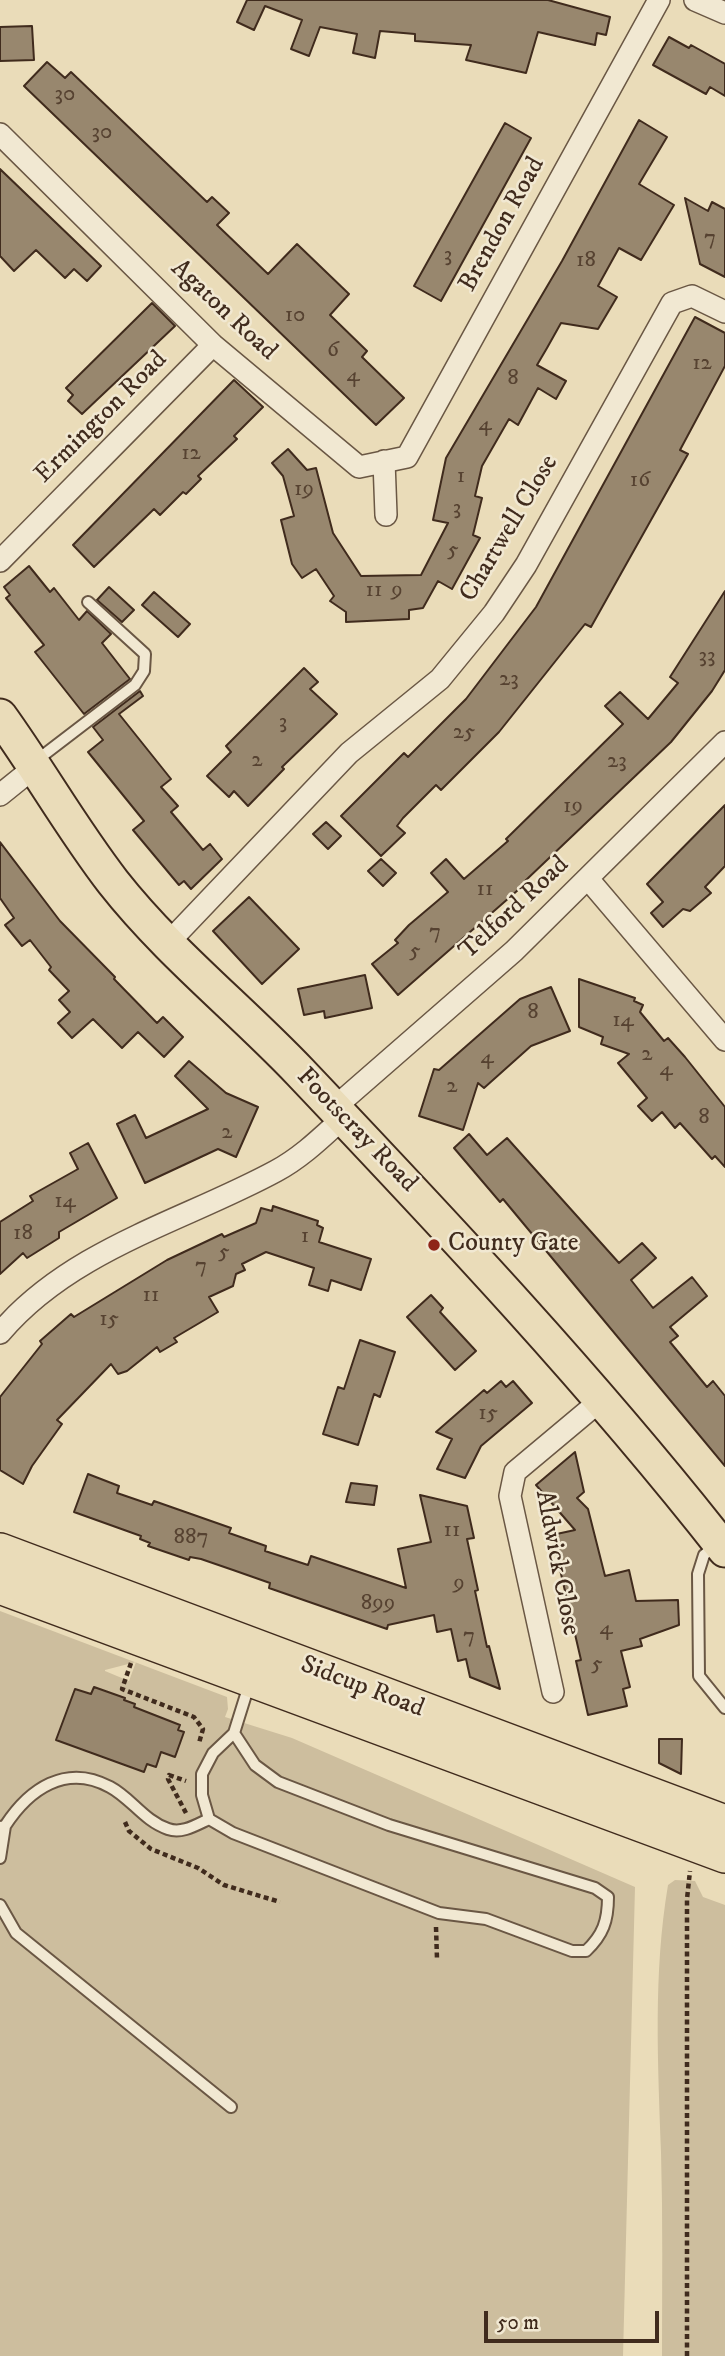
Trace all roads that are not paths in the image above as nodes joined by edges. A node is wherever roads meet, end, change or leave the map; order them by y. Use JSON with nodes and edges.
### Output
{"nodes":[{"id":1,"x":659,"y":0,"type":"edge"},
{"id":2,"x":695,"y":0,"type":"edge"},
{"id":3,"x":725,"y":13,"type":"edge"},
{"id":4,"x":0,"y":134,"type":"edge"},
{"id":5,"x":725,"y":312,"type":"edge"},
{"id":6,"x":214,"y":345,"type":"junction"},
{"id":7,"x":384,"y":461,"type":"junction"},
{"id":8,"x":386,"y":515,"type":"dead end"},
{"id":9,"x":0,"y":561,"type":"edge"},
{"id":10,"x":88,"y":602,"type":"dead end"},
{"id":11,"x":0,"y":716,"type":"edge"},
{"id":12,"x":725,"y":742,"type":"edge"},
{"id":13,"x":35,"y":764,"type":"junction"},
{"id":14,"x":0,"y":795,"type":"edge"},
{"id":15,"x":589,"y":880,"type":"junction"},
{"id":16,"x":168,"y":943,"type":"junction"},
{"id":17,"x":725,"y":1040,"type":"edge"},
{"id":18,"x":339,"y":1113,"type":"junction"},
{"id":19,"x":0,"y":1333,"type":"edge"},
{"id":20,"x":601,"y":1400,"type":"junction"},
{"id":21,"x":722,"y":1546,"type":"edge"},
{"id":22,"x":0,"y":1551,"type":"edge"},
{"id":23,"x":0,"y":1586,"type":"edge"},
{"id":24,"x":250,"y":1679,"type":"junction"},
{"id":25,"x":553,"y":1692,"type":"dead end"},
{"id":26,"x":725,"y":1708,"type":"edge"},
{"id":27,"x":234,"y":1733,"type":"junction"},
{"id":28,"x":209,"y":1819,"type":"junction"},
{"id":29,"x":725,"y":1824,"type":"edge"},
{"id":30,"x":3,"y":1827,"type":"edge"},
{"id":31,"x":725,"y":1855,"type":"edge"},
{"id":32,"x":0,"y":1858,"type":"edge"},
{"id":33,"x":0,"y":1905,"type":"edge"},
{"id":34,"x":231,"y":2107,"type":"dead end"}],
"edges":[{"from":1,"to":7,"type":"street","name":"Brendon Road"},
{"from":2,"to":3,"type":"street"},
{"from":4,"to":6,"type":"street","name":"Agaton Road"},
{"from":5,"to":16,"type":"street","name":"Chartwell Close"},
{"from":6,"to":7,"type":"street","name":"Agaton Road"},
{"from":6,"to":9,"type":"street","name":"Ermington Road"},
{"from":7,"to":8,"type":"street"},
{"from":10,"to":13,"type":"lane"},
{"from":11,"to":13,"type":"main road","name":"Footscray Road"},
{"from":12,"to":15,"type":"street","name":"Telford Road"},
{"from":13,"to":14,"type":"street"},
{"from":13,"to":16,"type":"main road","name":"Footscray Road"},
{"from":15,"to":17,"type":"street"},
{"from":15,"to":18,"type":"street","name":"Telford Road"},
{"from":16,"to":18,"type":"main road","name":"Footscray Road"},
{"from":18,"to":19,"type":"street"},
{"from":18,"to":20,"type":"main road","name":"Footscray Road"},
{"from":20,"to":21,"type":"main road","name":"Footscray Road"},
{"from":20,"to":25,"type":"street","name":"Aldwick Close"},
{"from":21,"to":26,"type":"lane","name":"Footscray Road"},
{"from":22,"to":29,"type":"highway","name":"Sidcup Road"},
{"from":23,"to":24,"type":"highway","name":"Sidcup Road"},
{"from":24,"to":27,"type":"lane"},
{"from":24,"to":31,"type":"highway","name":"Sidcup Road"},
{"from":27,"to":28,"type":"lane"},
{"from":27,"to":28,"type":"lane"},
{"from":28,"to":30,"type":"lane"},
{"from":30,"to":32,"type":"lane"},
{"from":33,"to":34,"type":"lane"}]}
